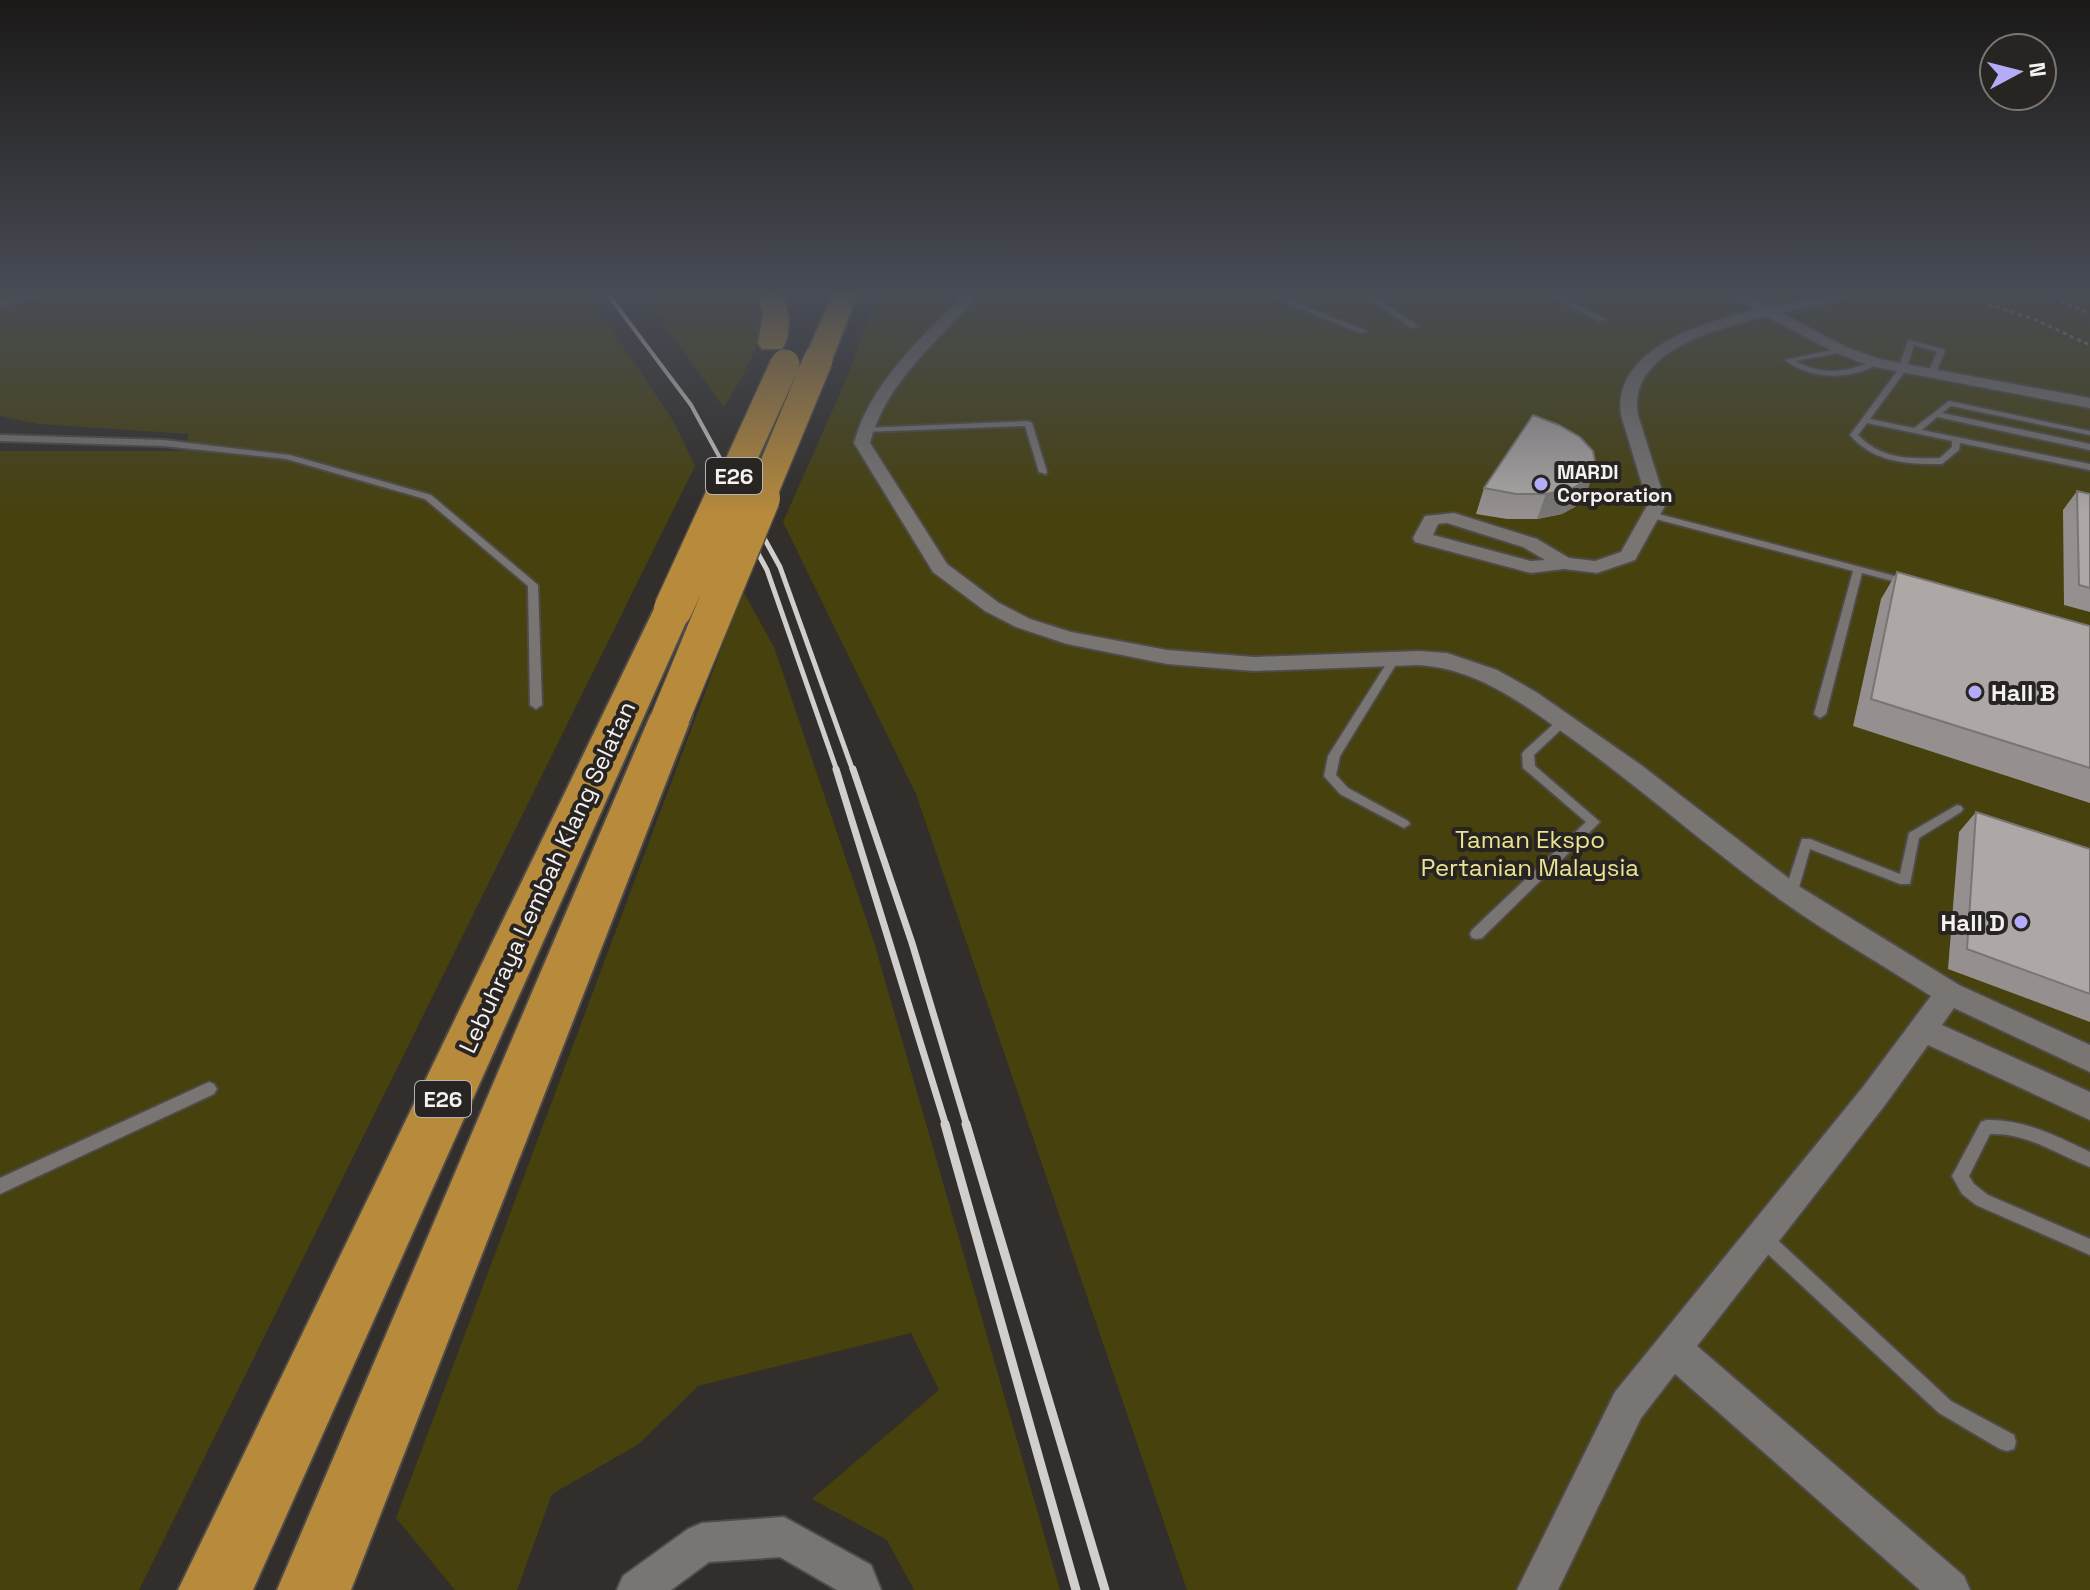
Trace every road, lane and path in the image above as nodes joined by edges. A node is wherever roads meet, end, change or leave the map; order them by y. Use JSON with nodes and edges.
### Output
{"nodes":[{"id":1,"x":784,"y":367,"type":"edge"},
{"id":2,"x":787,"y":367,"type":"edge"},
{"id":3,"x":907,"y":367,"type":"edge"},
{"id":4,"x":1644,"y":367,"type":"edge"},
{"id":5,"x":1798,"y":367,"type":"edge"},
{"id":6,"x":1868,"y":367,"type":"edge"},
{"id":7,"x":1891,"y":367,"type":"edge"},
{"id":8,"x":1934,"y":367,"type":"edge"},
{"id":9,"x":1902,"y":370,"type":"junction"},
{"id":10,"x":1931,"y":375,"type":"junction"},
{"id":11,"x":2090,"y":403,"type":"edge"},
{"id":12,"x":1935,"y":414,"type":"junction"},
{"id":13,"x":1868,"y":421,"type":"junction"},
{"id":14,"x":863,"y":430,"type":"junction"},
{"id":15,"x":1915,"y":431,"type":"junction"},
{"id":16,"x":2090,"y":433,"type":"edge"},
{"id":17,"x":0,"y":438,"type":"edge"},
{"id":18,"x":1956,"y":440,"type":"junction"},
{"id":19,"x":2090,"y":447,"type":"edge"},
{"id":20,"x":2090,"y":467,"type":"edge"},
{"id":21,"x":1043,"y":472,"type":"dead end"},
{"id":22,"x":1651,"y":515,"type":"junction"},
{"id":23,"x":1564,"y":563,"type":"junction"},
{"id":24,"x":1858,"y":569,"type":"junction"},
{"id":25,"x":1916,"y":585,"type":"edge"},
{"id":26,"x":1395,"y":658,"type":"junction"},
{"id":27,"x":536,"y":705,"type":"dead end"},
{"id":28,"x":648,"y":713,"type":"junction"},
{"id":29,"x":1820,"y":714,"type":"dead end"},
{"id":30,"x":1563,"y":722,"type":"junction"},
{"id":31,"x":1957,"y":809,"type":"dead end"},
{"id":32,"x":1404,"y":824,"type":"dead end"},
{"id":33,"x":1791,"y":894,"type":"junction"},
{"id":34,"x":1477,"y":934,"type":"dead end"},
{"id":35,"x":1949,"y":993,"type":"junction"},
{"id":36,"x":1923,"y":1029,"type":"junction"},
{"id":37,"x":2090,"y":1059,"type":"edge"},
{"id":38,"x":209,"y":1089,"type":"dead end"},
{"id":39,"x":2090,"y":1106,"type":"edge"},
{"id":40,"x":2090,"y":1160,"type":"edge"},
{"id":41,"x":0,"y":1186,"type":"edge"},
{"id":42,"x":1762,"y":1237,"type":"junction"},
{"id":43,"x":2090,"y":1247,"type":"edge"},
{"id":44,"x":1673,"y":1349,"type":"junction"},
{"id":45,"x":379,"y":1433,"type":"junction"},
{"id":46,"x":2007,"y":1442,"type":"dead end"},
{"id":47,"x":215,"y":1590,"type":"edge"},
{"id":48,"x":314,"y":1590,"type":"edge"},
{"id":49,"x":342,"y":1590,"type":"edge"},
{"id":50,"x":637,"y":1590,"type":"edge"},
{"id":51,"x":861,"y":1590,"type":"edge"},
{"id":52,"x":1537,"y":1590,"type":"edge"},
{"id":53,"x":1950,"y":1590,"type":"edge"}],
"edges":[{"from":1,"to":28,"type":"highway","name":"Lebuhraya Lembah Klang Selatan","number":"E26","bridge":true},
{"from":2,"to":28,"type":"highway","name":"Lebuhraya Lembah Klang Selatan","number":"E26","bridge":true},
{"from":3,"to":14,"type":"street"},
{"from":4,"to":22,"type":"street"},
{"from":5,"to":6,"type":"lane"},
{"from":7,"to":9,"type":"street"},
{"from":8,"to":10,"type":"lane"},
{"from":9,"to":10,"type":"street"},
{"from":9,"to":13,"type":"lane"},
{"from":10,"to":11,"type":"street"},
{"from":12,"to":15,"type":"lane"},
{"from":12,"to":16,"type":"lane"},
{"from":12,"to":19,"type":"lane"},
{"from":13,"to":15,"type":"lane"},
{"from":13,"to":18,"type":"lane"},
{"from":14,"to":21,"type":"lane"},
{"from":14,"to":26,"type":"street"},
{"from":15,"to":18,"type":"lane"},
{"from":17,"to":27,"type":"lane"},
{"from":18,"to":20,"type":"lane"},
{"from":22,"to":23,"type":"street"},
{"from":22,"to":24,"type":"lane"},
{"from":23,"to":23,"type":"street"},
{"from":24,"to":25,"type":"lane"},
{"from":24,"to":29,"type":"lane"},
{"from":26,"to":30,"type":"street"},
{"from":26,"to":32,"type":"lane"},
{"from":28,"to":45,"type":"highway","name":"Lebuhraya Lembah Klang Selatan","number":"E26"},
{"from":28,"to":47,"type":"highway","name":"Lebuhraya Lembah Klang Selatan","number":"E26"},
{"from":30,"to":33,"type":"street"},
{"from":30,"to":34,"type":"lane"},
{"from":31,"to":33,"type":"lane"},
{"from":33,"to":35,"type":"street"},
{"from":35,"to":36,"type":"street"},
{"from":35,"to":37,"type":"street"},
{"from":36,"to":39,"type":"street"},
{"from":36,"to":42,"type":"street"},
{"from":38,"to":41,"type":"lane"},
{"from":40,"to":43,"type":"lane"},
{"from":42,"to":44,"type":"street"},
{"from":42,"to":46,"type":"lane"},
{"from":44,"to":52,"type":"street"},
{"from":44,"to":53,"type":"street"},
{"from":45,"to":48,"type":"highway","name":"Lebuhraya Lembah Klang Selatan","number":"E26"},
{"from":45,"to":49,"type":"highway"},
{"from":50,"to":51,"type":"street"}]}
